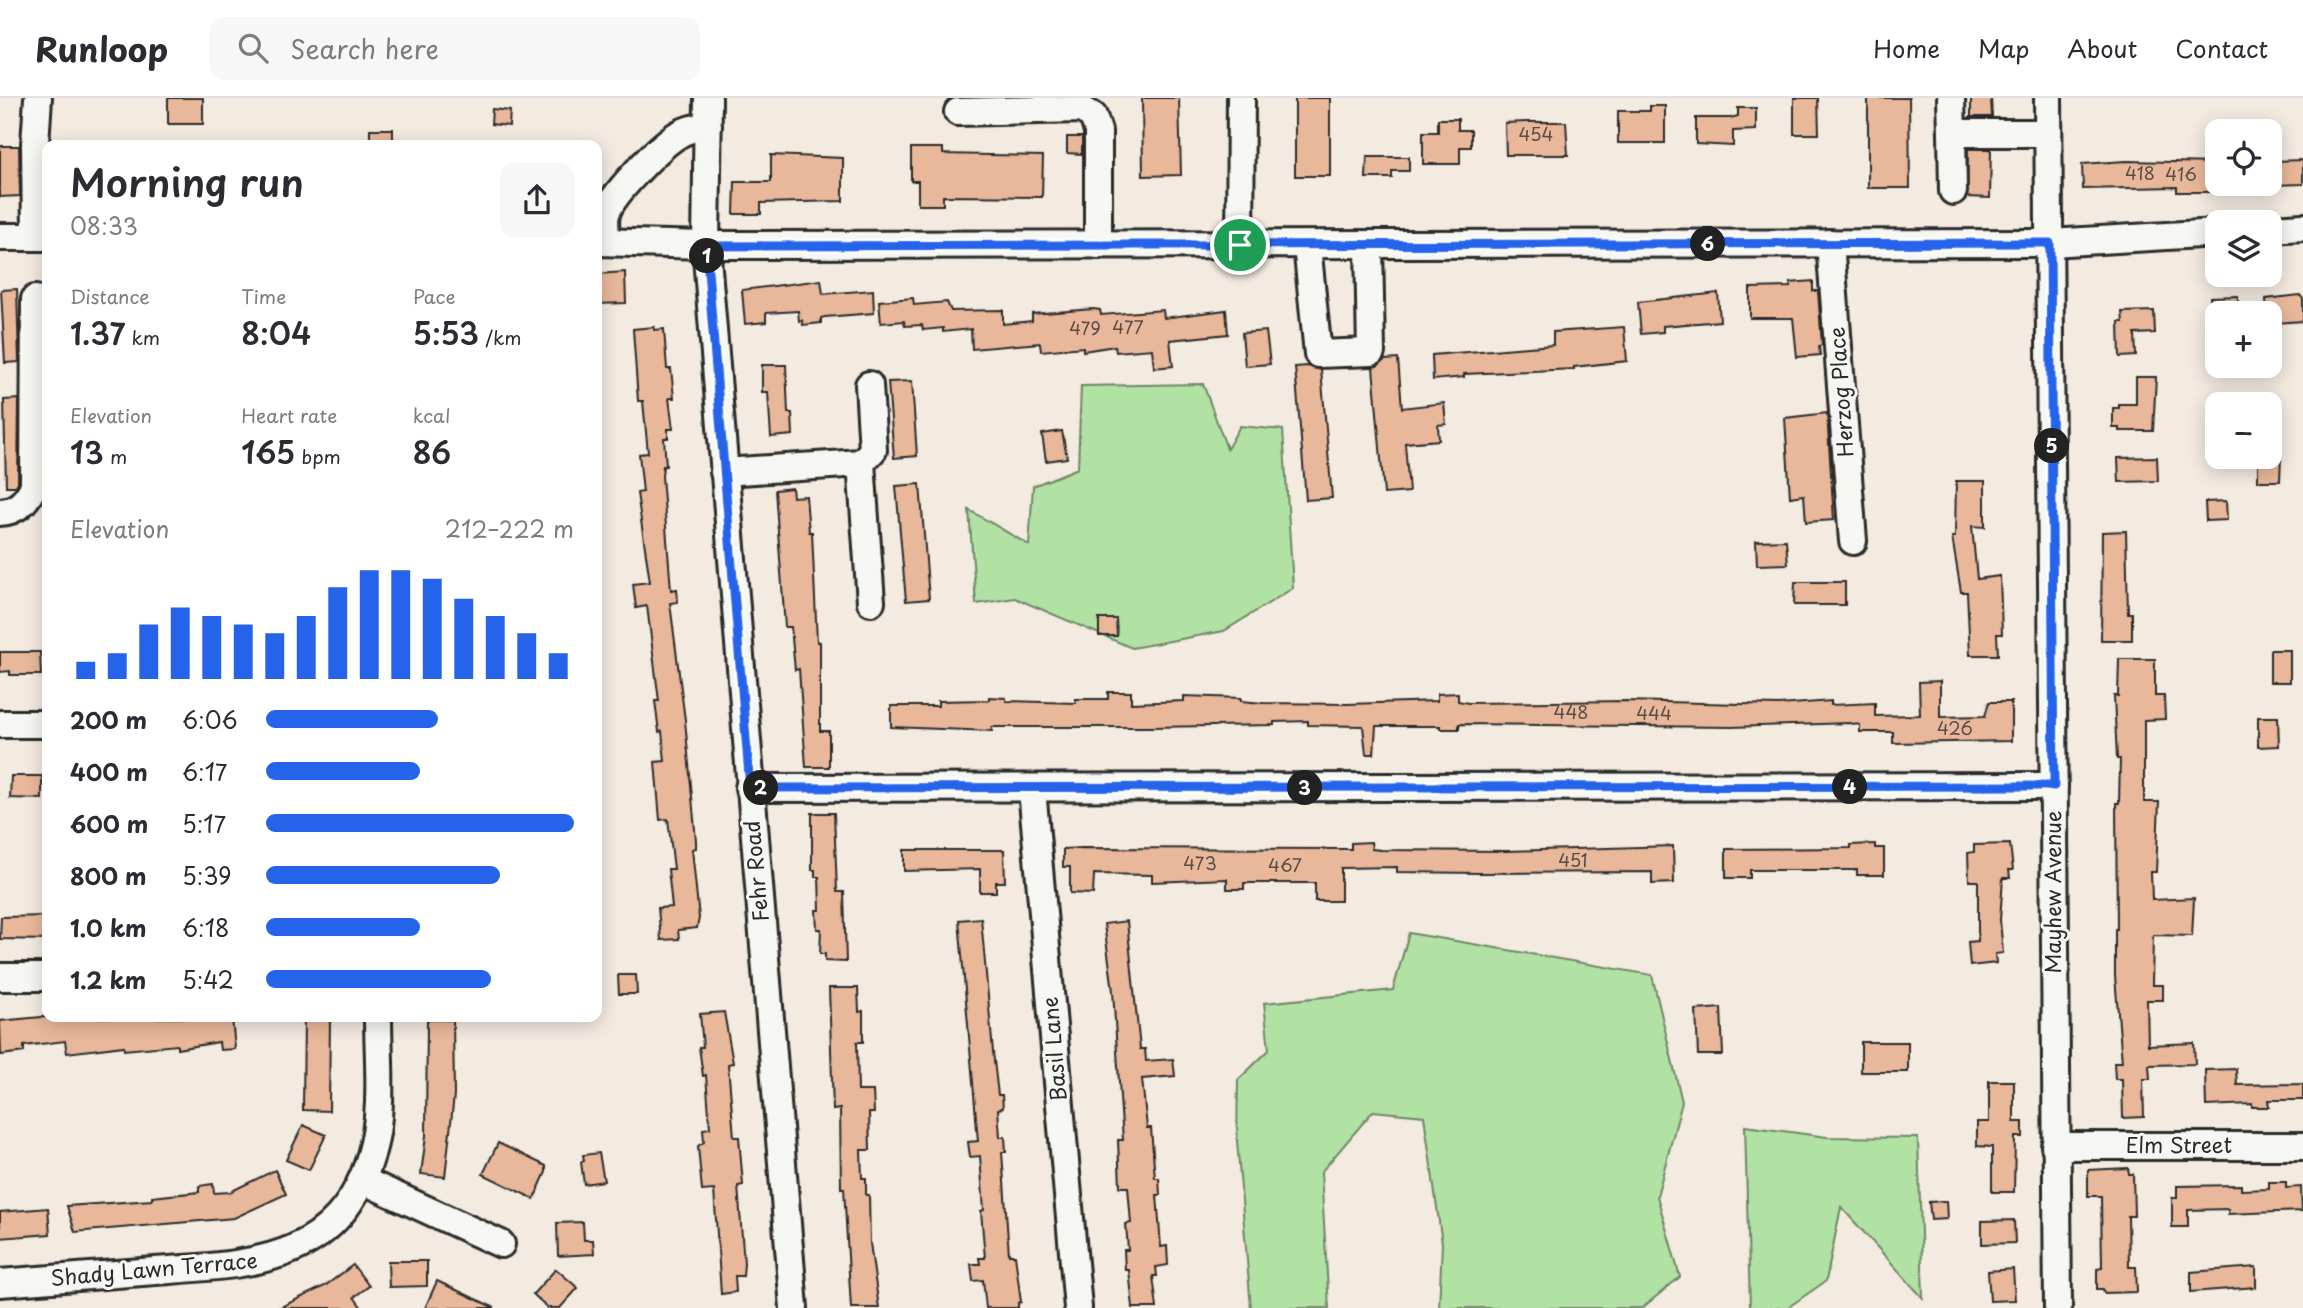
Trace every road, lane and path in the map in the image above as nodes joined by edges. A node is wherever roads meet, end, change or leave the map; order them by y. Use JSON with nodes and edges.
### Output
{"nodes":[{"id":1,"x":38,"y":98,"type":"edge"},
{"id":2,"x":708,"y":98,"type":"edge"},
{"id":3,"x":1241,"y":98,"type":"edge"},
{"id":4,"x":1951,"y":98,"type":"edge"},
{"id":5,"x":2048,"y":98,"type":"edge"},
{"id":6,"x":958,"y":112,"type":"dead end"},
{"id":7,"x":708,"y":126,"type":"junction"},
{"id":8,"x":2048,"y":132,"type":"junction"},
{"id":9,"x":1952,"y":133,"type":"junction"},
{"id":10,"x":1953,"y":191,"type":"dead end"},
{"id":11,"x":2303,"y":227,"type":"edge"},
{"id":12,"x":2282,"y":228,"type":"edge"},
{"id":13,"x":2205,"y":234,"type":"edge"},
{"id":14,"x":0,"y":237,"type":"edge"},
{"id":15,"x":42,"y":237,"type":"edge"},
{"id":16,"x":602,"y":237,"type":"edge"},
{"id":17,"x":602,"y":242,"type":"edge"},
{"id":18,"x":1830,"y":243,"type":"junction"},
{"id":19,"x":2050,"y":243,"type":"junction"},
{"id":20,"x":1098,"y":245,"type":"junction"},
{"id":21,"x":1240,"y":245,"type":"junction"},
{"id":22,"x":1307,"y":245,"type":"junction"},
{"id":23,"x":1369,"y":245,"type":"junction"},
{"id":24,"x":706,"y":246,"type":"junction"},
{"id":25,"x":35,"y":299,"type":"dead end"},
{"id":26,"x":869,"y":385,"type":"dead end"},
{"id":27,"x":861,"y":463,"type":"junction"},
{"id":28,"x":724,"y":472,"type":"junction"},
{"id":29,"x":0,"y":512,"type":"edge"},
{"id":30,"x":1853,"y":541,"type":"dead end"},
{"id":31,"x":871,"y":602,"type":"dead end"},
{"id":32,"x":0,"y":724,"type":"edge"},
{"id":33,"x":42,"y":724,"type":"edge"},
{"id":34,"x":2054,"y":786,"type":"junction"},
{"id":35,"x":750,"y":788,"type":"junction"},
{"id":36,"x":1032,"y":789,"type":"junction"},
{"id":37,"x":0,"y":977,"type":"edge"},
{"id":38,"x":42,"y":977,"type":"edge"},
{"id":39,"x":378,"y":1022,"type":"edge"},
{"id":40,"x":2055,"y":1146,"type":"junction"},
{"id":41,"x":2303,"y":1146,"type":"edge"},
{"id":42,"x":362,"y":1180,"type":"junction"},
{"id":43,"x":501,"y":1244,"type":"dead end"},
{"id":44,"x":0,"y":1283,"type":"edge"},
{"id":45,"x":794,"y":1308,"type":"edge"},
{"id":46,"x":1078,"y":1308,"type":"edge"},
{"id":47,"x":2058,"y":1308,"type":"edge"}],
"edges":[{"from":1,"to":15,"type":"street"},
{"from":2,"to":7,"type":"street","name":"Fehr Road"},
{"from":3,"to":21,"type":"street"},
{"from":4,"to":9,"type":"street"},
{"from":5,"to":8,"type":"street","name":"Mayhew Avenue"},
{"from":6,"to":20,"type":"street"},
{"from":7,"to":16,"type":"street"},
{"from":7,"to":24,"type":"street","name":"Fehr Road"},
{"from":8,"to":9,"type":"street"},
{"from":8,"to":19,"type":"street","name":"Mayhew Avenue"},
{"from":9,"to":10,"type":"street"},
{"from":11,"to":12,"type":"street"},
{"from":13,"to":19,"type":"street"},
{"from":14,"to":15,"type":"street"},
{"from":17,"to":24,"type":"street"},
{"from":18,"to":19,"type":"street"},
{"from":18,"to":23,"type":"street"},
{"from":18,"to":30,"type":"street","name":"Herzog Place"},
{"from":19,"to":34,"type":"street","name":"Mayhew Avenue"},
{"from":20,"to":21,"type":"street"},
{"from":20,"to":24,"type":"street"},
{"from":21,"to":22,"type":"street"},
{"from":22,"to":23,"type":"street"},
{"from":22,"to":23,"type":"street"},
{"from":24,"to":28,"type":"street","name":"Fehr Road"},
{"from":25,"to":29,"type":"street"},
{"from":26,"to":27,"type":"street"},
{"from":27,"to":28,"type":"street"},
{"from":27,"to":31,"type":"street"},
{"from":28,"to":35,"type":"street","name":"Fehr Road"},
{"from":32,"to":33,"type":"street"},
{"from":34,"to":36,"type":"street"},
{"from":34,"to":40,"type":"street","name":"Mayhew Avenue"},
{"from":35,"to":36,"type":"street"},
{"from":35,"to":45,"type":"street","name":"Fehr Road"},
{"from":36,"to":46,"type":"street","name":"Basil Lane"},
{"from":37,"to":38,"type":"street"},
{"from":39,"to":42,"type":"street","name":"Shady Lawn Terrace"},
{"from":40,"to":41,"type":"street","name":"Elm Street"},
{"from":40,"to":47,"type":"street","name":"Mayhew Avenue"},
{"from":42,"to":43,"type":"street"},
{"from":42,"to":44,"type":"street","name":"Shady Lawn Terrace"}]}
